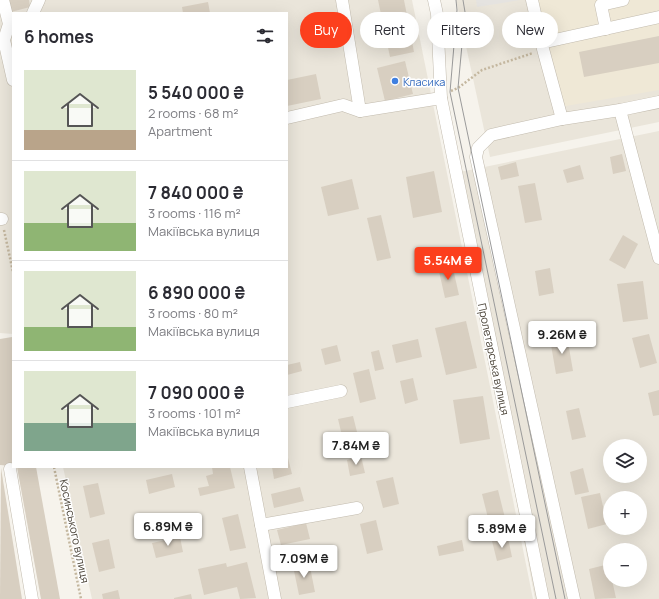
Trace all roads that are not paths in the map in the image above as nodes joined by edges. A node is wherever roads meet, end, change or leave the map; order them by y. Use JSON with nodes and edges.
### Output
{"nodes":[{"id":1,"x":3,"y":0,"type":"edge"},
{"id":2,"x":39,"y":0,"type":"edge"},
{"id":3,"x":342,"y":0,"type":"edge"},
{"id":4,"x":434,"y":0,"type":"edge"},
{"id":5,"x":532,"y":0,"type":"edge"},
{"id":6,"x":623,"y":0,"type":"edge"},
{"id":7,"x":33,"y":12,"type":"edge"},
{"id":8,"x":535,"y":12,"type":"edge"},
{"id":9,"x":659,"y":17,"type":"edge"},
{"id":10,"x":11,"y":24,"type":"edge"},
{"id":11,"x":606,"y":29,"type":"junction"},
{"id":12,"x":558,"y":42,"type":"edge"},
{"id":13,"x":543,"y":48,"type":"edge"},
{"id":14,"x":12,"y":76,"type":"edge"},
{"id":15,"x":441,"y":98,"type":"junction"},
{"id":16,"x":659,"y":102,"type":"edge"},
{"id":17,"x":620,"y":110,"type":"junction"},
{"id":18,"x":360,"y":111,"type":"junction"},
{"id":19,"x":288,"y":118,"type":"edge"},
{"id":20,"x":562,"y":119,"type":"junction"},
{"id":21,"x":659,"y":258,"type":"edge"},
{"id":22,"x":340,"y":391,"type":"dead end"},
{"id":23,"x":288,"y":402,"type":"edge"},
{"id":24,"x":250,"y":468,"type":"edge"},
{"id":25,"x":10,"y":469,"type":"dead end"},
{"id":26,"x":357,"y":508,"type":"dead end"},
{"id":27,"x":261,"y":526,"type":"junction"},
{"id":28,"x":32,"y":599,"type":"edge"},
{"id":29,"x":275,"y":599,"type":"edge"},
{"id":30,"x":543,"y":599,"type":"edge"},
{"id":31,"x":574,"y":599,"type":"edge"}],
"edges":[{"from":1,"to":10,"type":"street"},
{"from":2,"to":7,"type":"street"},
{"from":3,"to":18,"type":"street"},
{"from":4,"to":15,"type":"street","name":"Пролетарська вулиця"},
{"from":5,"to":8,"type":"street"},
{"from":6,"to":11,"type":"street"},
{"from":9,"to":11,"type":"street"},
{"from":10,"to":14,"type":"street"},
{"from":11,"to":12,"type":"street"},
{"from":13,"to":20,"type":"street"},
{"from":15,"to":18,"type":"street"},
{"from":15,"to":30,"type":"street","name":"Пролетарська вулиця"},
{"from":16,"to":17,"type":"street"},
{"from":17,"to":20,"type":"street"},
{"from":17,"to":21,"type":"street"},
{"from":18,"to":19,"type":"street"},
{"from":20,"to":31,"type":"street"},
{"from":22,"to":23,"type":"street"},
{"from":24,"to":27,"type":"street"},
{"from":25,"to":28,"type":"street"},
{"from":26,"to":27,"type":"street"},
{"from":27,"to":29,"type":"street"}]}
